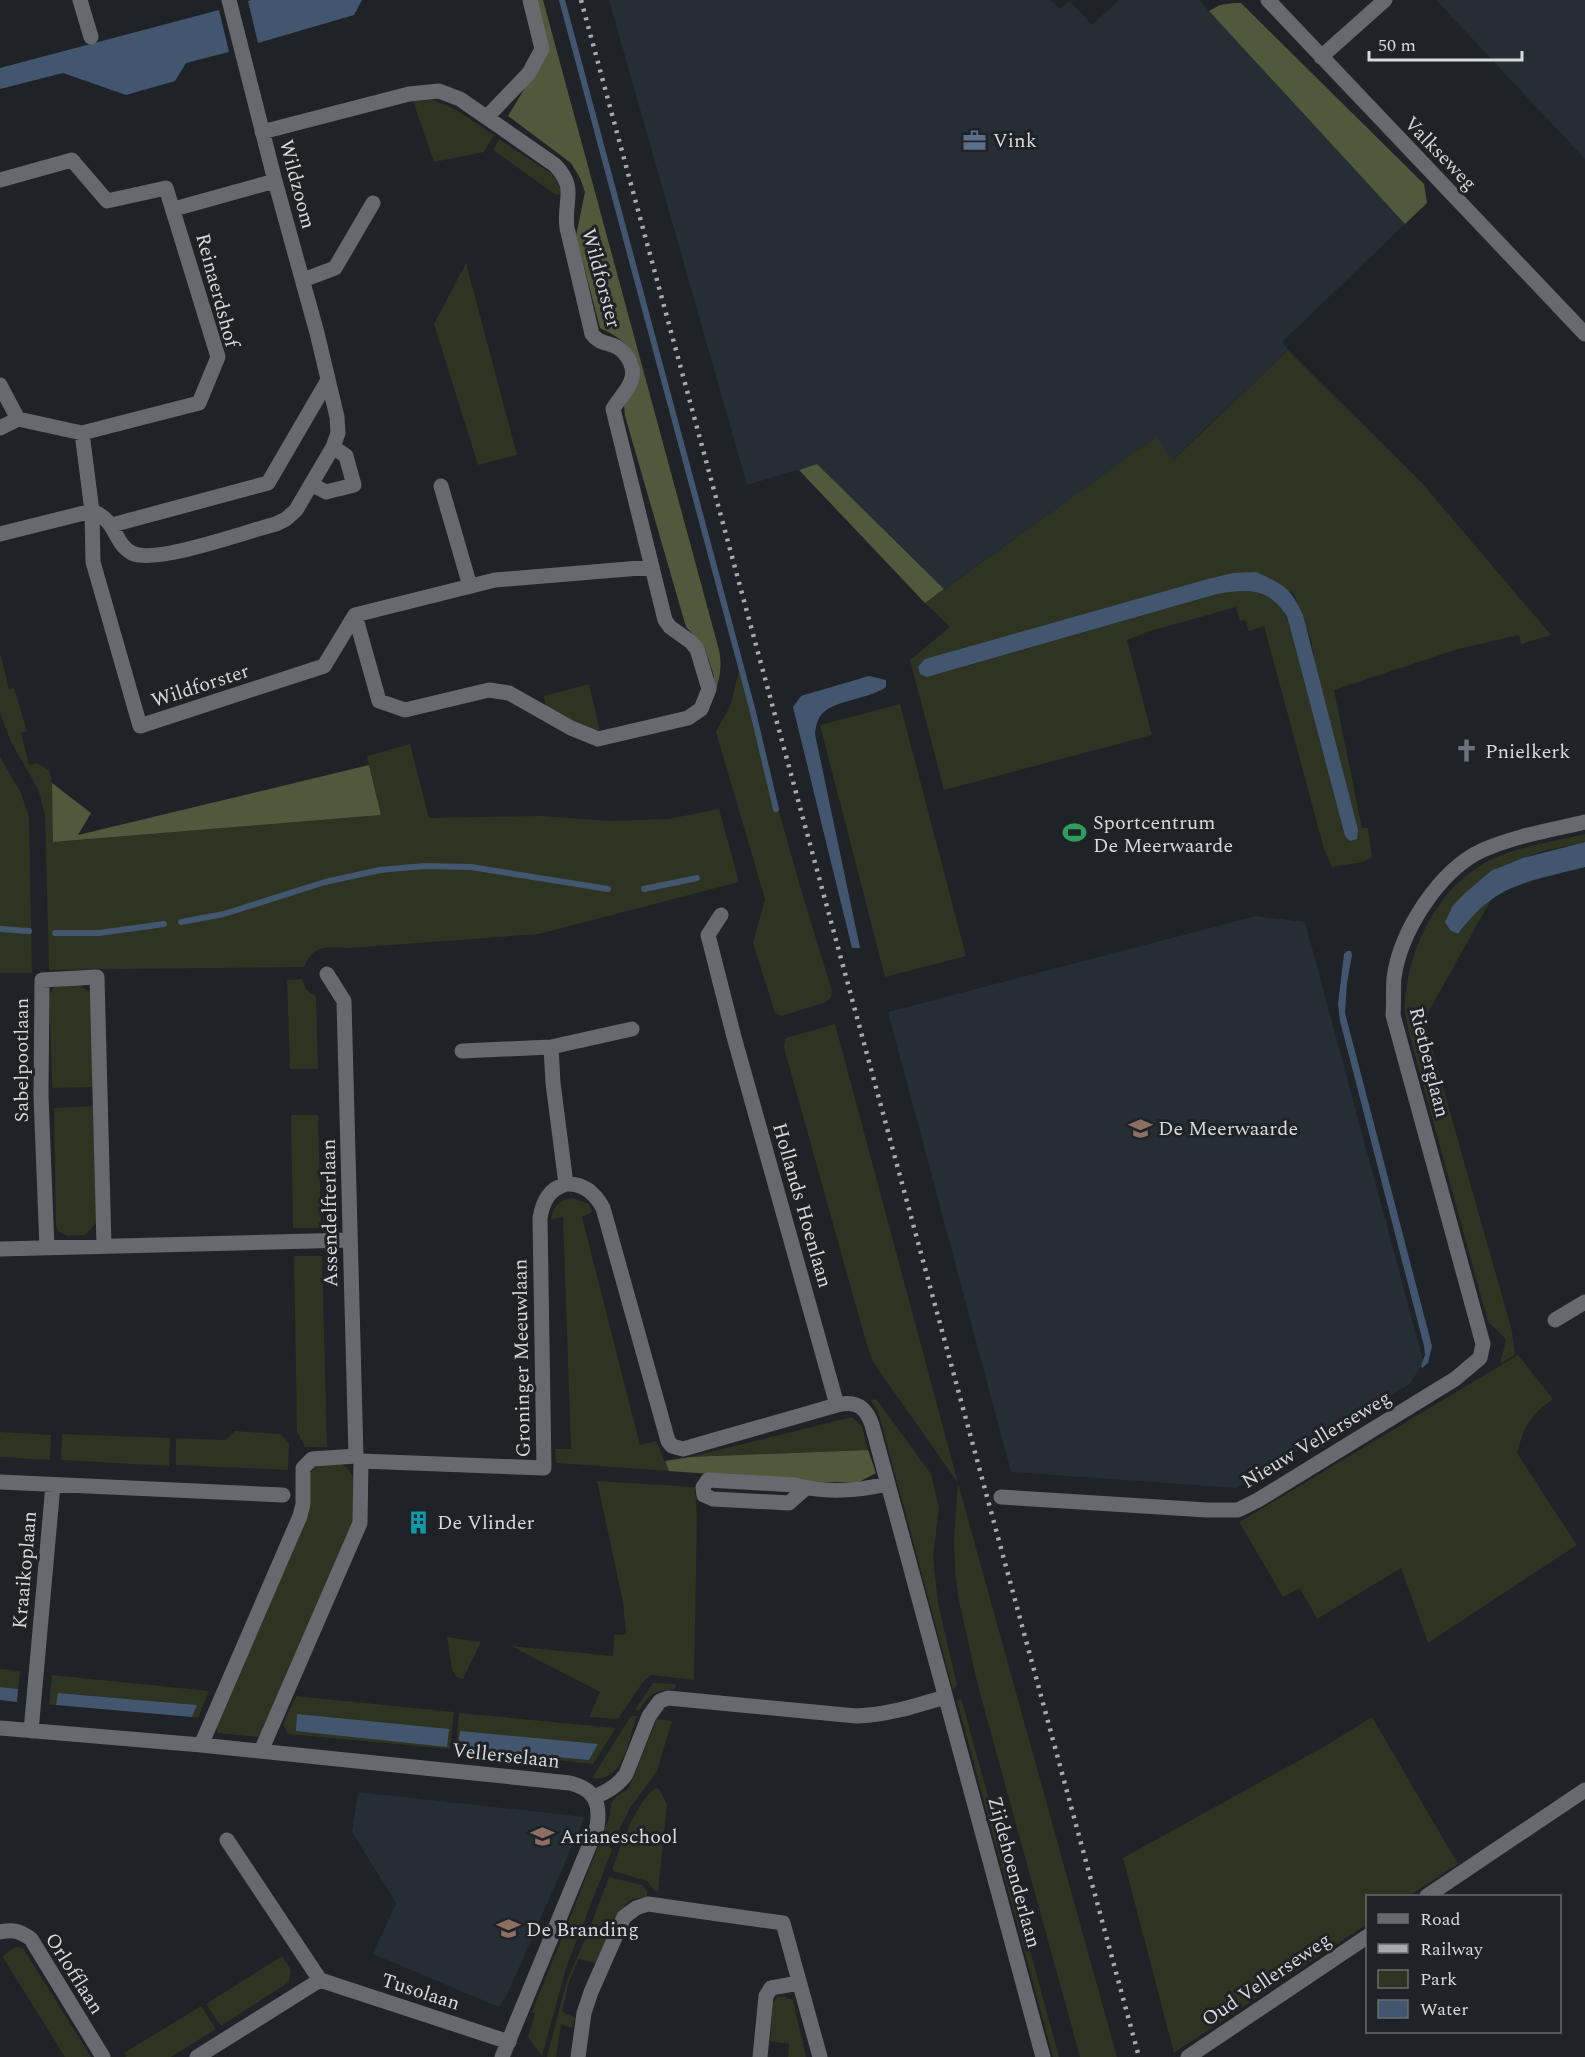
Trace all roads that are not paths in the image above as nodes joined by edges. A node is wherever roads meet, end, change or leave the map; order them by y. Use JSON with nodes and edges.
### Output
{"nodes":[{"id":1,"x":80,"y":0,"type":"edge"},
{"id":2,"x":530,"y":0,"type":"edge"},
{"id":3,"x":1268,"y":0,"type":"edge"},
{"id":4,"x":1385,"y":0,"type":"edge"},
{"id":5,"x":230,"y":3,"type":"edge"},
{"id":6,"x":91,"y":37,"type":"dead end"},
{"id":7,"x":1321,"y":57,"type":"junction"},
{"id":8,"x":488,"y":117,"type":"junction"},
{"id":9,"x":262,"y":132,"type":"junction"},
{"id":10,"x":0,"y":180,"type":"edge"},
{"id":11,"x":275,"y":181,"type":"junction"},
{"id":12,"x":372,"y":203,"type":"dead end"},
{"id":13,"x":174,"y":209,"type":"junction"},
{"id":14,"x":303,"y":280,"type":"junction"},
{"id":15,"x":1585,"y":334,"type":"edge"},
{"id":16,"x":328,"y":380,"type":"junction"},
{"id":17,"x":0,"y":385,"type":"edge"},
{"id":18,"x":18,"y":419,"type":"junction"},
{"id":19,"x":0,"y":428,"type":"edge"},
{"id":20,"x":82,"y":433,"type":"junction"},
{"id":21,"x":333,"y":447,"type":"junction"},
{"id":22,"x":311,"y":484,"type":"junction"},
{"id":23,"x":441,"y":486,"type":"dead end"},
{"id":24,"x":92,"y":511,"type":"junction"},
{"id":25,"x":112,"y":525,"type":"junction"},
{"id":26,"x":0,"y":534,"type":"edge"},
{"id":27,"x":652,"y":567,"type":"junction"},
{"id":28,"x":470,"y":586,"type":"junction"},
{"id":29,"x":355,"y":615,"type":"junction"},
{"id":30,"x":1585,"y":822,"type":"edge"},
{"id":31,"x":721,"y":915,"type":"dead end"},
{"id":32,"x":327,"y":974,"type":"dead end"},
{"id":33,"x":632,"y":1029,"type":"dead end"},
{"id":34,"x":551,"y":1047,"type":"junction"},
{"id":35,"x":462,"y":1051,"type":"dead end"},
{"id":36,"x":566,"y":1184,"type":"junction"},
{"id":37,"x":350,"y":1240,"type":"junction"},
{"id":38,"x":104,"y":1246,"type":"junction"},
{"id":39,"x":46,"y":1248,"type":"junction"},
{"id":40,"x":0,"y":1249,"type":"edge"},
{"id":41,"x":1585,"y":1302,"type":"edge"},
{"id":42,"x":1555,"y":1320,"type":"dead end"},
{"id":43,"x":1483,"y":1344,"type":"joint"},
{"id":44,"x":837,"y":1405,"type":"junction"},
{"id":45,"x":358,"y":1458,"type":"junction"},
{"id":46,"x":0,"y":1482,"type":"edge"},
{"id":47,"x":887,"y":1484,"type":"junction"},
{"id":48,"x":53,"y":1485,"type":"junction"},
{"id":49,"x":806,"y":1488,"type":"junction"},
{"id":50,"x":283,"y":1495,"type":"dead end"},
{"id":51,"x":1001,"y":1497,"type":"dead end"},
{"id":52,"x":945,"y":1697,"type":"junction"},
{"id":53,"x":0,"y":1728,"type":"edge"},
{"id":54,"x":31,"y":1731,"type":"junction"},
{"id":55,"x":201,"y":1745,"type":"junction"},
{"id":56,"x":261,"y":1751,"type":"junction"},
{"id":57,"x":1585,"y":1790,"type":"edge"},
{"id":58,"x":594,"y":1797,"type":"junction"},
{"id":59,"x":227,"y":1840,"type":"dead end"},
{"id":60,"x":1428,"y":1895,"type":"edge"},
{"id":61,"x":0,"y":1932,"type":"edge"},
{"id":62,"x":1366,"y":1937,"type":"edge"},
{"id":63,"x":320,"y":1980,"type":"junction"},
{"id":64,"x":799,"y":1983,"type":"junction"},
{"id":65,"x":509,"y":2042,"type":"junction"},
{"id":66,"x":103,"y":2057,"type":"edge"},
{"id":67,"x":197,"y":2057,"type":"edge"},
{"id":68,"x":502,"y":2057,"type":"edge"},
{"id":69,"x":578,"y":2057,"type":"edge"},
{"id":70,"x":760,"y":2057,"type":"edge"},
{"id":71,"x":820,"y":2057,"type":"edge"},
{"id":72,"x":1043,"y":2057,"type":"edge"},
{"id":73,"x":1188,"y":2057,"type":"edge"}],
"edges":[{"from":1,"to":6,"type":"street"},
{"from":2,"to":8,"type":"street"},
{"from":3,"to":7,"type":"street","name":"Valkseweg"},
{"from":4,"to":7,"type":"street"},
{"from":5,"to":9,"type":"street","name":"Wildzoom"},
{"from":7,"to":15,"type":"street","name":"Valkseweg"},
{"from":8,"to":9,"type":"street","name":"Wildforster"},
{"from":8,"to":27,"type":"street","name":"Wildforster"},
{"from":9,"to":11,"type":"street","name":"Wildzoom"},
{"from":10,"to":13,"type":"street","name":"Reinaerdshof"},
{"from":11,"to":13,"type":"street"},
{"from":11,"to":14,"type":"street","name":"Wildzoom"},
{"from":12,"to":14,"type":"street"},
{"from":13,"to":20,"type":"street","name":"Reinaerdshof"},
{"from":14,"to":16,"type":"street","name":"Wildzoom"},
{"from":16,"to":21,"type":"street","name":"Wildzoom"},
{"from":16,"to":25,"type":"street"},
{"from":17,"to":18,"type":"street"},
{"from":18,"to":19,"type":"street"},
{"from":18,"to":20,"type":"street","name":"Reinaerdshof"},
{"from":20,"to":24,"type":"street"},
{"from":21,"to":22,"type":"street","name":"Wildzoom"},
{"from":21,"to":22,"type":"street"},
{"from":22,"to":25,"type":"street","name":"Wildzoom"},
{"from":23,"to":28,"type":"street"},
{"from":24,"to":25,"type":"street","name":"Wildzoom"},
{"from":24,"to":26,"type":"street"},
{"from":24,"to":29,"type":"street","name":"Wildforster"},
{"from":27,"to":28,"type":"street"},
{"from":27,"to":29,"type":"street","name":"Wildforster"},
{"from":28,"to":29,"type":"street"},
{"from":30,"to":43,"type":"street","name":"Rietberglaan"},
{"from":31,"to":44,"type":"street","name":"Hollands Hoenlaan"},
{"from":32,"to":37,"type":"street","name":"Assendelfterlaan"},
{"from":33,"to":34,"type":"street"},
{"from":34,"to":35,"type":"street"},
{"from":34,"to":36,"type":"street"},
{"from":36,"to":44,"type":"street"},
{"from":36,"to":45,"type":"street","name":"Groninger Meeuwlaan"},
{"from":37,"to":38,"type":"street"},
{"from":37,"to":45,"type":"street","name":"Assendelfterlaan"},
{"from":38,"to":39,"type":"street"},
{"from":38,"to":39,"type":"street","name":"Sabelpootlaan"},
{"from":39,"to":40,"type":"street"},
{"from":41,"to":42,"type":"street"},
{"from":43,"to":51,"type":"street","name":"Nieuw Vellerseweg"},
{"from":44,"to":47,"type":"street"},
{"from":45,"to":55,"type":"street"},
{"from":45,"to":56,"type":"street","name":"Assendelfterlaan"},
{"from":46,"to":48,"type":"street","name":"Kraaikoplaan"},
{"from":47,"to":49,"type":"street"},
{"from":47,"to":52,"type":"street"},
{"from":48,"to":50,"type":"street","name":"Kraaikoplaan"},
{"from":48,"to":54,"type":"street","name":"Kraaikoplaan"},
{"from":49,"to":49,"type":"street"},
{"from":52,"to":58,"type":"street"},
{"from":52,"to":72,"type":"street","name":"Zijdehoenderlaan"},
{"from":53,"to":54,"type":"street","name":"Vellerselaan"},
{"from":54,"to":55,"type":"street","name":"Vellerselaan"},
{"from":55,"to":56,"type":"street","name":"Vellerselaan"},
{"from":56,"to":58,"type":"street","name":"Vellerselaan"},
{"from":57,"to":60,"type":"street"},
{"from":58,"to":65,"type":"street"},
{"from":59,"to":63,"type":"street"},
{"from":61,"to":66,"type":"street","name":"Orlofflaan"},
{"from":62,"to":73,"type":"street","name":"Oud Vellerseweg"},
{"from":63,"to":65,"type":"street","name":"Tusolaan"},
{"from":63,"to":67,"type":"street"},
{"from":64,"to":69,"type":"street"},
{"from":64,"to":70,"type":"street"},
{"from":64,"to":71,"type":"street"},
{"from":65,"to":68,"type":"street"}]}
